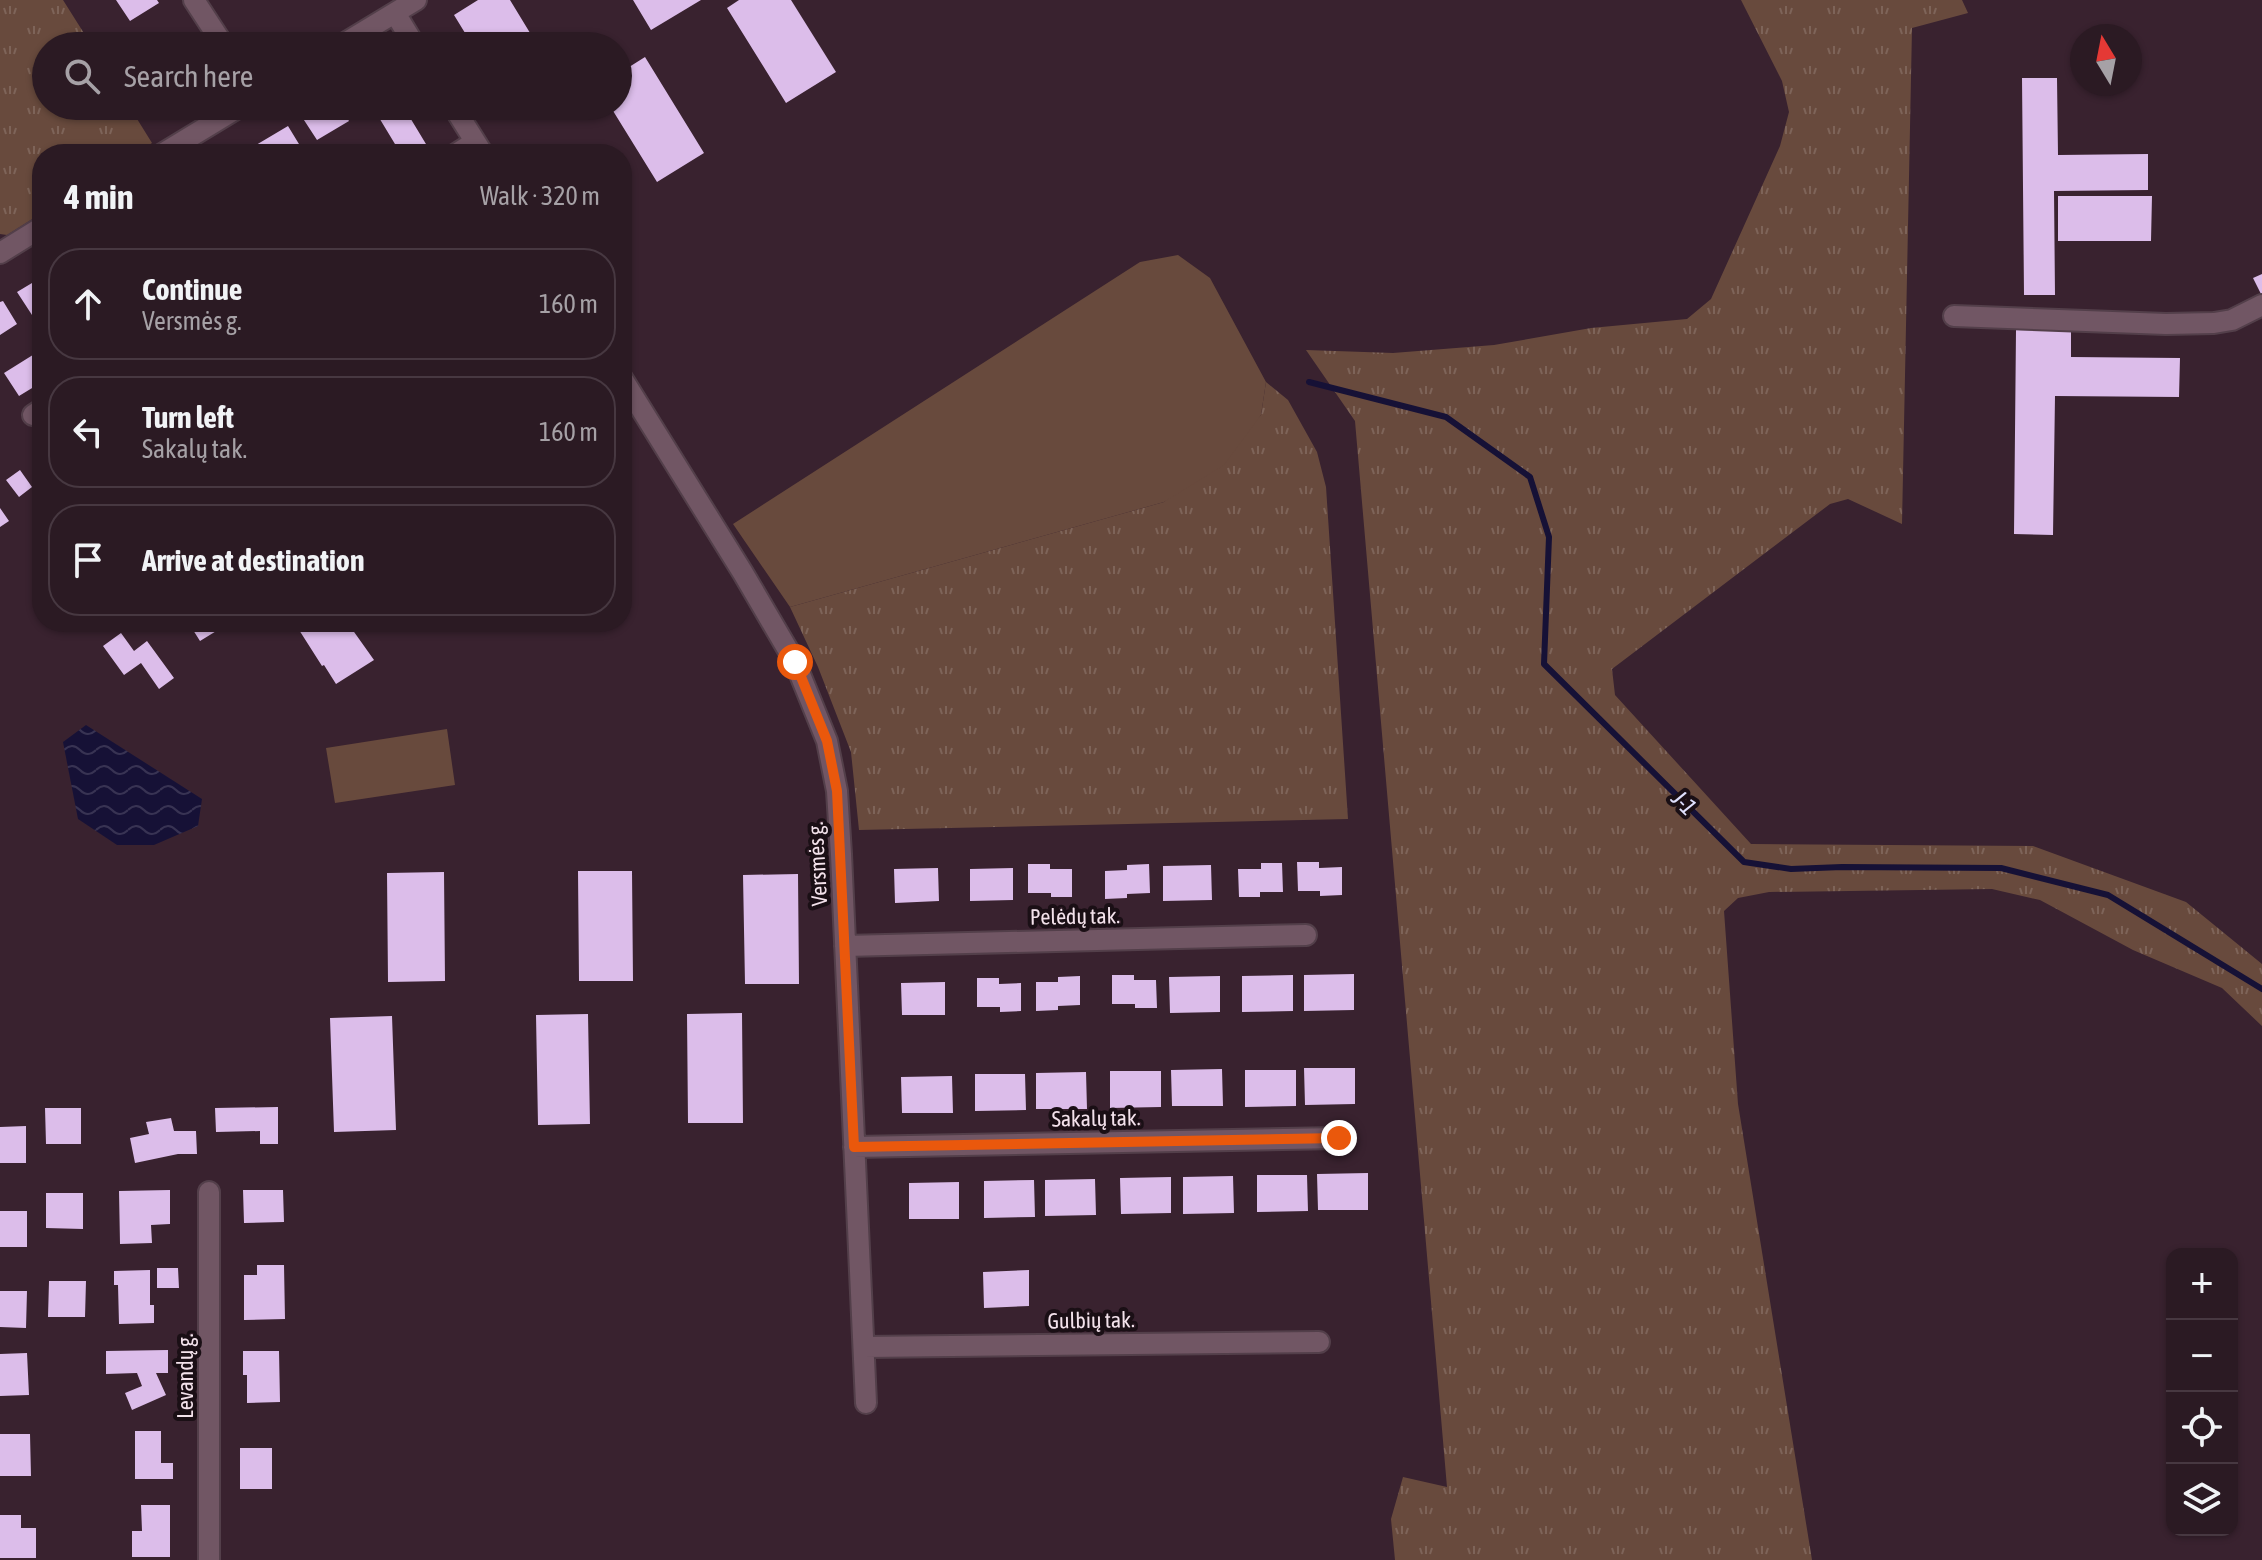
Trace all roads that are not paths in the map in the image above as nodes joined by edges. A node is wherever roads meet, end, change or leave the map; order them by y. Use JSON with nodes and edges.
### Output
{"nodes":[{"id":1,"x":194,"y":0,"type":"edge"},
{"id":2,"x":416,"y":0,"type":"edge"},
{"id":3,"x":395,"y":13,"type":"junction"},
{"id":4,"x":215,"y":32,"type":"edge"},
{"id":5,"x":363,"y":32,"type":"edge"},
{"id":6,"x":407,"y":32,"type":"edge"},
{"id":7,"x":218,"y":120,"type":"edge"},
{"id":8,"x":462,"y":120,"type":"edge"},
{"id":9,"x":178,"y":144,"type":"edge"},
{"id":10,"x":477,"y":144,"type":"edge"},
{"id":11,"x":32,"y":233,"type":"edge"},
{"id":12,"x":0,"y":253,"type":"edge"},
{"id":13,"x":2262,"y":305,"type":"edge"},
{"id":14,"x":1954,"y":316,"type":"dead end"},
{"id":15,"x":632,"y":394,"type":"edge"},
{"id":16,"x":1306,"y":935,"type":"dead end"},
{"id":17,"x":845,"y":946,"type":"junction"},
{"id":18,"x":1339,"y":1138,"type":"dead end"},
{"id":19,"x":854,"y":1147,"type":"junction"},
{"id":20,"x":209,"y":1192,"type":"dead end"},
{"id":21,"x":1319,"y":1342,"type":"dead end"},
{"id":22,"x":864,"y":1347,"type":"junction"},
{"id":23,"x":866,"y":1403,"type":"dead end"},
{"id":24,"x":209,"y":1560,"type":"edge"}],
"edges":[{"from":1,"to":4,"type":"street"},
{"from":2,"to":3,"type":"street"},
{"from":3,"to":5,"type":"street"},
{"from":3,"to":6,"type":"street"},
{"from":7,"to":9,"type":"street"},
{"from":8,"to":10,"type":"street"},
{"from":11,"to":12,"type":"street"},
{"from":13,"to":14,"type":"street"},
{"from":15,"to":17,"type":"street","name":"Versmės g."},
{"from":16,"to":17,"type":"street","name":"Pelėdų tak."},
{"from":17,"to":19,"type":"street","name":"Versmės g."},
{"from":18,"to":19,"type":"street","name":"Sakalų tak."},
{"from":19,"to":22,"type":"street","name":"Versmės g."},
{"from":20,"to":24,"type":"street","name":"Levandų g."},
{"from":21,"to":22,"type":"street","name":"Gulbių tak."},
{"from":22,"to":23,"type":"street","name":"Versmės g."}]}
